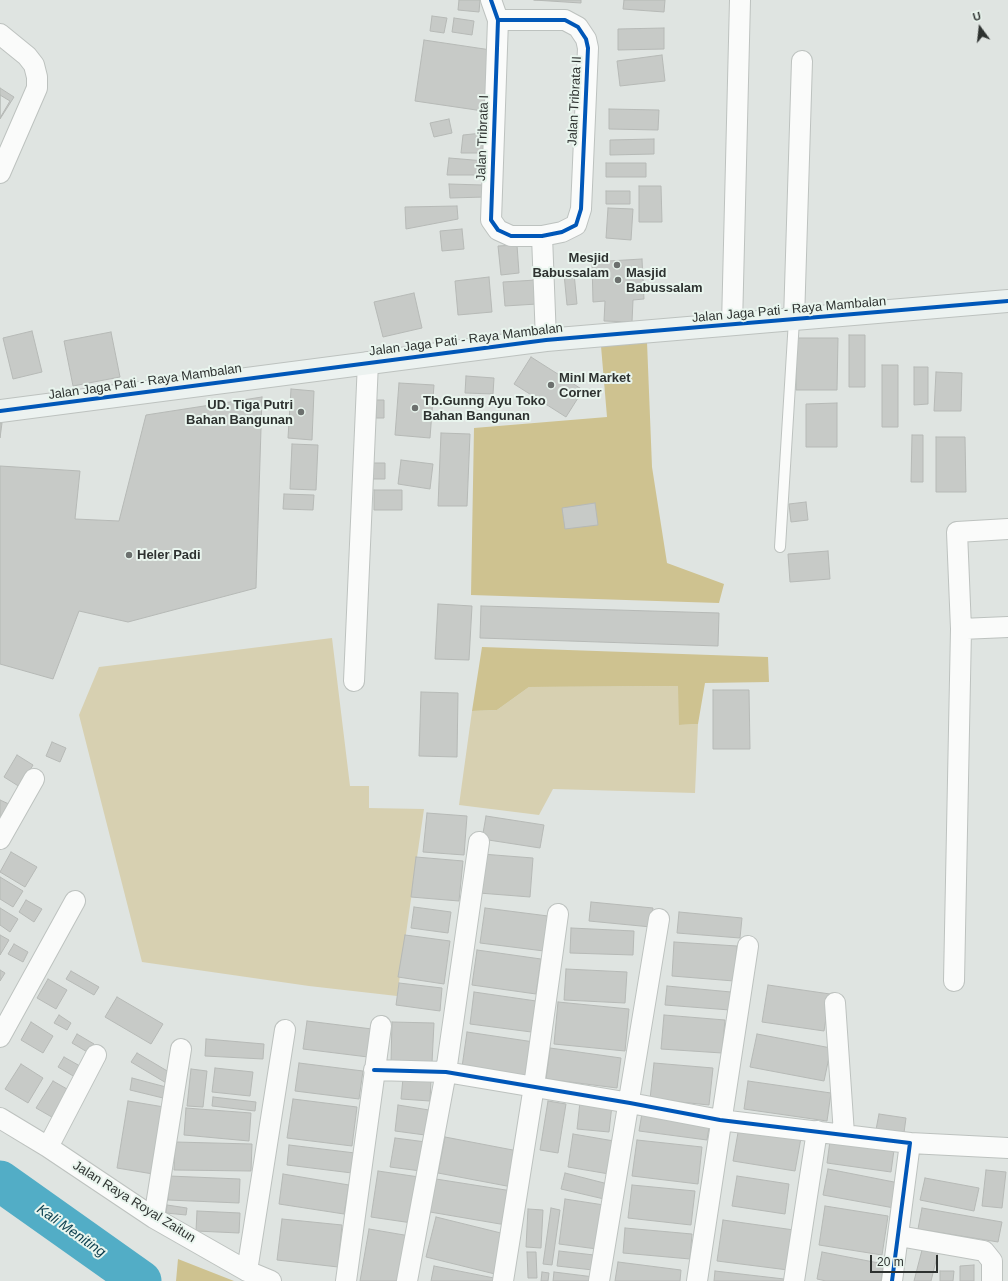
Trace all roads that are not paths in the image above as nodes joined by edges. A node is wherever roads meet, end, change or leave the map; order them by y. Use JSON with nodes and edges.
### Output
{"nodes":[{"id":1,"x":491,"y":0,"type":"edge"},
{"id":2,"x":740,"y":0,"type":"edge"},
{"id":3,"x":498,"y":20,"type":"junction"},
{"id":4,"x":0,"y":34,"type":"edge"},
{"id":5,"x":802,"y":61,"type":"dead end"},
{"id":6,"x":2,"y":162,"type":"edge"},
{"id":7,"x":542,"y":236,"type":"junction"},
{"id":8,"x":1008,"y":301,"type":"edge"},
{"id":9,"x":794,"y":320,"type":"junction"},
{"id":10,"x":732,"y":325,"type":"junction"},
{"id":11,"x":546,"y":340,"type":"junction"},
{"id":12,"x":368,"y":362,"type":"junction"},
{"id":13,"x":0,"y":411,"type":"edge"},
{"id":14,"x":1008,"y":529,"type":"edge"},
{"id":15,"x":780,"y":547,"type":"dead end"},
{"id":16,"x":1008,"y":627,"type":"edge"},
{"id":17,"x":961,"y":629,"type":"junction"},
{"id":18,"x":354,"y":681,"type":"dead end"},
{"id":19,"x":34,"y":779,"type":"dead end"},
{"id":20,"x":0,"y":839,"type":"edge"},
{"id":21,"x":479,"y":842,"type":"dead end"},
{"id":22,"x":75,"y":900,"type":"dead end"},
{"id":23,"x":558,"y":914,"type":"dead end"},
{"id":24,"x":659,"y":919,"type":"dead end"},
{"id":25,"x":748,"y":946,"type":"dead end"},
{"id":26,"x":954,"y":981,"type":"dead end"},
{"id":27,"x":835,"y":1002,"type":"dead end"},
{"id":28,"x":381,"y":1026,"type":"dead end"},
{"id":29,"x":285,"y":1030,"type":"dead end"},
{"id":30,"x":0,"y":1037,"type":"edge"},
{"id":31,"x":181,"y":1049,"type":"dead end"},
{"id":32,"x":96,"y":1056,"type":"dead end"},
{"id":33,"x":374,"y":1070,"type":"junction"},
{"id":34,"x":446,"y":1072,"type":"junction"},
{"id":35,"x":534,"y":1086,"type":"junction"},
{"id":36,"x":630,"y":1103,"type":"junction"},
{"id":37,"x":0,"y":1118,"type":"edge"},
{"id":38,"x":720,"y":1120,"type":"junction"},
{"id":39,"x":817,"y":1131,"type":"junction"},
{"id":40,"x":844,"y":1134,"type":"junction"},
{"id":41,"x":910,"y":1144,"type":"junction"},
{"id":42,"x":48,"y":1147,"type":"junction"},
{"id":43,"x":1008,"y":1148,"type":"edge"},
{"id":44,"x":154,"y":1218,"type":"junction"},
{"id":45,"x":899,"y":1236,"type":"junction"},
{"id":46,"x":247,"y":1271,"type":"junction"},
{"id":47,"x":272,"y":1281,"type":"edge"},
{"id":48,"x":346,"y":1281,"type":"edge"},
{"id":49,"x":407,"y":1281,"type":"edge"},
{"id":50,"x":503,"y":1281,"type":"edge"},
{"id":51,"x":600,"y":1281,"type":"edge"},
{"id":52,"x":697,"y":1281,"type":"edge"},
{"id":53,"x":794,"y":1281,"type":"edge"},
{"id":54,"x":892,"y":1281,"type":"edge"},
{"id":55,"x":992,"y":1281,"type":"edge"}],
"edges":[{"from":1,"to":3,"type":"street","name":"Jalan Tribrata I"},
{"from":2,"to":10,"type":"street"},
{"from":3,"to":7,"type":"street","name":"Jalan Tribrata I"},
{"from":3,"to":7,"type":"street","name":"Jalan Tribrata II"},
{"from":4,"to":6,"type":"street"},
{"from":5,"to":9,"type":"street"},
{"from":7,"to":11,"type":"street"},
{"from":8,"to":9,"type":"street","name":"Jalan Jaga Pati - Raya Mambalan"},
{"from":9,"to":10,"type":"street","name":"Jalan Jaga Pati - Raya Mambalan"},
{"from":9,"to":15,"type":"lane"},
{"from":10,"to":11,"type":"street","name":"Jalan Jaga Pati - Raya Mambalan"},
{"from":11,"to":12,"type":"street","name":"Jalan Jaga Pati - Raya Mambalan"},
{"from":12,"to":13,"type":"street","name":"Jalan Jaga Pati - Raya Mambalan"},
{"from":12,"to":18,"type":"street"},
{"from":14,"to":17,"type":"street"},
{"from":16,"to":17,"type":"street"},
{"from":17,"to":26,"type":"street"},
{"from":19,"to":20,"type":"street"},
{"from":21,"to":34,"type":"street"},
{"from":22,"to":30,"type":"street"},
{"from":23,"to":35,"type":"street"},
{"from":24,"to":36,"type":"street"},
{"from":25,"to":38,"type":"street"},
{"from":27,"to":40,"type":"street"},
{"from":28,"to":33,"type":"street"},
{"from":29,"to":46,"type":"street"},
{"from":31,"to":44,"type":"street"},
{"from":32,"to":42,"type":"street"},
{"from":33,"to":34,"type":"street"},
{"from":33,"to":48,"type":"street"},
{"from":34,"to":35,"type":"street"},
{"from":34,"to":49,"type":"street"},
{"from":35,"to":36,"type":"street"},
{"from":35,"to":50,"type":"street"},
{"from":36,"to":38,"type":"street"},
{"from":36,"to":51,"type":"street"},
{"from":37,"to":42,"type":"street","name":"Jalan Raya Royal Zaitun"},
{"from":38,"to":39,"type":"street"},
{"from":38,"to":52,"type":"street"},
{"from":39,"to":40,"type":"street"},
{"from":39,"to":53,"type":"street"},
{"from":40,"to":41,"type":"street"},
{"from":41,"to":43,"type":"street"},
{"from":41,"to":45,"type":"street"},
{"from":42,"to":44,"type":"street","name":"Jalan Raya Royal Zaitun"},
{"from":44,"to":46,"type":"street","name":"Jalan Raya Royal Zaitun"},
{"from":45,"to":54,"type":"street"},
{"from":45,"to":55,"type":"street"},
{"from":46,"to":47,"type":"street","name":"Jalan Raya Royal Zaitun"}]}
